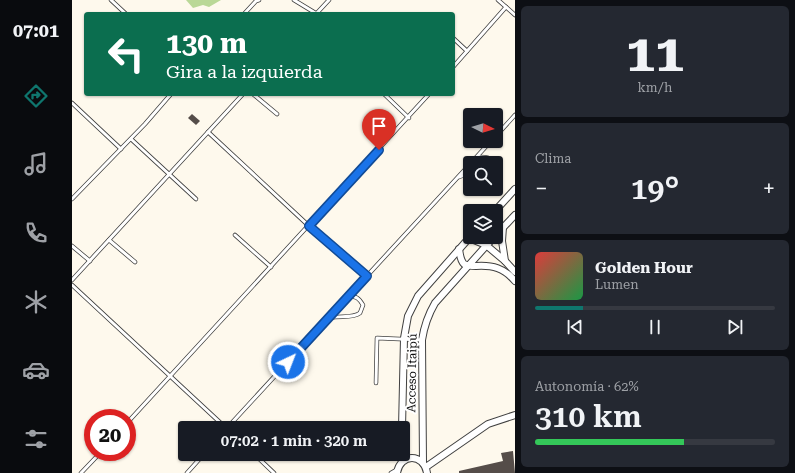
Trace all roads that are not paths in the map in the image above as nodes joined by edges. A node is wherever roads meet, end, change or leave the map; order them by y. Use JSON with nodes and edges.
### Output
{"nodes":[{"id":1,"x":111,"y":0,"type":"edge"},
{"id":2,"x":259,"y":0,"type":"edge"},
{"id":3,"x":294,"y":0,"type":"edge"},
{"id":4,"x":329,"y":0,"type":"edge"},
{"id":5,"x":498,"y":0,"type":"edge"},
{"id":6,"x":506,"y":7,"type":"junction"},
{"id":7,"x":124,"y":12,"type":"edge"},
{"id":8,"x":246,"y":12,"type":"edge"},
{"id":9,"x":313,"y":12,"type":"edge"},
{"id":10,"x":318,"y":12,"type":"edge"},
{"id":11,"x":515,"y":15,"type":"edge"},
{"id":12,"x":455,"y":40,"type":"edge"},
{"id":13,"x":467,"y":51,"type":"junction"},
{"id":14,"x":455,"y":65,"type":"edge"},
{"id":15,"x":168,"y":96,"type":"edge"},
{"id":16,"x":241,"y":96,"type":"edge"},
{"id":17,"x":255,"y":96,"type":"edge"},
{"id":18,"x":386,"y":96,"type":"edge"},
{"id":19,"x":427,"y":96,"type":"edge"},
{"id":20,"x":72,"y":103,"type":"edge"},
{"id":21,"x":277,"y":114,"type":"dead end"},
{"id":22,"x":515,"y":115,"type":"edge"},
{"id":23,"x":408,"y":118,"type":"junction"},
{"id":24,"x":503,"y":128,"type":"edge"},
{"id":25,"x":208,"y":132,"type":"junction"},
{"id":26,"x":131,"y":139,"type":"junction"},
{"id":27,"x":484,"y":148,"type":"edge"},
{"id":28,"x":121,"y":149,"type":"junction"},
{"id":29,"x":477,"y":156,"type":"edge"},
{"id":30,"x":463,"y":171,"type":"edge"},
{"id":31,"x":169,"y":174,"type":"junction"},
{"id":32,"x":463,"y":176,"type":"edge"},
{"id":33,"x":457,"y":178,"type":"junction"},
{"id":34,"x":515,"y":190,"type":"edge"},
{"id":35,"x":72,"y":199,"type":"edge"},
{"id":36,"x":196,"y":199,"type":"dead end"},
{"id":37,"x":502,"y":204,"type":"edge"},
{"id":38,"x":515,"y":215,"type":"edge"},
{"id":39,"x":309,"y":226,"type":"junction"},
{"id":40,"x":503,"y":228,"type":"edge"},
{"id":41,"x":235,"y":235,"type":"dead end"},
{"id":42,"x":109,"y":240,"type":"junction"},
{"id":43,"x":464,"y":244,"type":"edge"},
{"id":44,"x":502,"y":244,"type":"edge"},
{"id":45,"x":486,"y":245,"type":"joint"},
{"id":46,"x":72,"y":246,"type":"edge"},
{"id":47,"x":459,"y":249,"type":"junction"},
{"id":48,"x":90,"y":261,"type":"junction"},
{"id":49,"x":505,"y":261,"type":"junction"},
{"id":50,"x":136,"y":262,"type":"dead end"},
{"id":51,"x":468,"y":266,"type":"junction"},
{"id":52,"x":271,"y":267,"type":"junction"},
{"id":53,"x":515,"y":272,"type":"edge"},
{"id":54,"x":367,"y":276,"type":"junction"},
{"id":55,"x":72,"y":280,"type":"edge"},
{"id":56,"x":515,"y":281,"type":"edge"},
{"id":57,"x":72,"y":285,"type":"edge"},
{"id":58,"x":348,"y":296,"type":"junction"},
{"id":59,"x":328,"y":318,"type":"junction"},
{"id":60,"x":404,"y":338,"type":"junction"},
{"id":61,"x":422,"y":340,"type":"junction"},
{"id":62,"x":170,"y":376,"type":"junction"},
{"id":63,"x":376,"y":383,"type":"dead end"},
{"id":64,"x":136,"y":413,"type":"edge"},
{"id":65,"x":515,"y":415,"type":"edge"},
{"id":66,"x":219,"y":421,"type":"edge"},
{"id":67,"x":233,"y":421,"type":"edge"},
{"id":68,"x":402,"y":421,"type":"edge"},
{"id":69,"x":93,"y":461,"type":"edge"},
{"id":70,"x":198,"y":461,"type":"edge"},
{"id":71,"x":261,"y":461,"type":"edge"},
{"id":72,"x":402,"y":462,"type":"joint"},
{"id":73,"x":426,"y":470,"type":"edge"},
{"id":74,"x":397,"y":471,"type":"edge"},
{"id":75,"x":82,"y":473,"type":"edge"},
{"id":76,"x":187,"y":473,"type":"edge"},
{"id":77,"x":274,"y":473,"type":"edge"},
{"id":78,"x":391,"y":473,"type":"edge"}],
"edges":[{"from":1,"to":7,"type":"lane"},
{"from":2,"to":8,"type":"lane"},
{"from":3,"to":9,"type":"lane"},
{"from":4,"to":10,"type":"lane"},
{"from":5,"to":6,"type":"lane"},
{"from":6,"to":11,"type":"lane"},
{"from":6,"to":13,"type":"lane"},
{"from":12,"to":13,"type":"lane"},
{"from":13,"to":14,"type":"lane"},
{"from":15,"to":26,"type":"lane"},
{"from":16,"to":25,"type":"lane"},
{"from":17,"to":21,"type":"lane"},
{"from":18,"to":23,"type":"lane"},
{"from":19,"to":23,"type":"lane"},
{"from":20,"to":28,"type":"lane"},
{"from":22,"to":24,"type":"lane"},
{"from":23,"to":39,"type":"lane"},
{"from":25,"to":31,"type":"lane"},
{"from":25,"to":39,"type":"lane"},
{"from":26,"to":28,"type":"lane"},
{"from":26,"to":31,"type":"lane"},
{"from":27,"to":29,"type":"lane"},
{"from":28,"to":35,"type":"lane"},
{"from":30,"to":33,"type":"lane"},
{"from":31,"to":36,"type":"lane"},
{"from":31,"to":42,"type":"lane"},
{"from":32,"to":33,"type":"lane"},
{"from":33,"to":54,"type":"lane"},
{"from":34,"to":37,"type":"street"},
{"from":38,"to":40,"type":"street","name":"Acceso Itaipú"},
{"from":39,"to":52,"type":"lane"},
{"from":39,"to":54,"type":"lane"},
{"from":41,"to":52,"type":"lane"},
{"from":42,"to":48,"type":"lane"},
{"from":42,"to":50,"type":"lane"},
{"from":43,"to":47,"type":"street","name":"Acceso Itaipú"},
{"from":44,"to":49,"type":"street"},
{"from":45,"to":49,"type":"street"},
{"from":45,"to":51,"type":"street","name":"Acceso Itaipú"},
{"from":46,"to":48,"type":"lane"},
{"from":47,"to":51,"type":"street"},
{"from":47,"to":60,"type":"street","name":"Acceso Itaipú"},
{"from":48,"to":55,"type":"lane"},
{"from":49,"to":53,"type":"street"},
{"from":51,"to":56,"type":"street"},
{"from":51,"to":61,"type":"street","name":"Acceso Itaipú"},
{"from":52,"to":62,"type":"lane"},
{"from":54,"to":58,"type":"lane"},
{"from":57,"to":62,"type":"lane"},
{"from":58,"to":59,"type":"lane"},
{"from":58,"to":59,"type":"lane"},
{"from":59,"to":67,"type":"lane"},
{"from":60,"to":61,"type":"lane"},
{"from":60,"to":63,"type":"lane"},
{"from":60,"to":68,"type":"street","name":"Acceso Itaipú"},
{"from":61,"to":73,"type":"street","name":"Acceso Itaipú"},
{"from":62,"to":64,"type":"lane"},
{"from":62,"to":66,"type":"lane"},
{"from":65,"to":73,"type":"street"},
{"from":69,"to":75,"type":"lane"},
{"from":70,"to":76,"type":"lane"},
{"from":71,"to":77,"type":"lane"},
{"from":72,"to":73,"type":"street"},
{"from":72,"to":74,"type":"street"},
{"from":74,"to":78,"type":"lane"}]}
